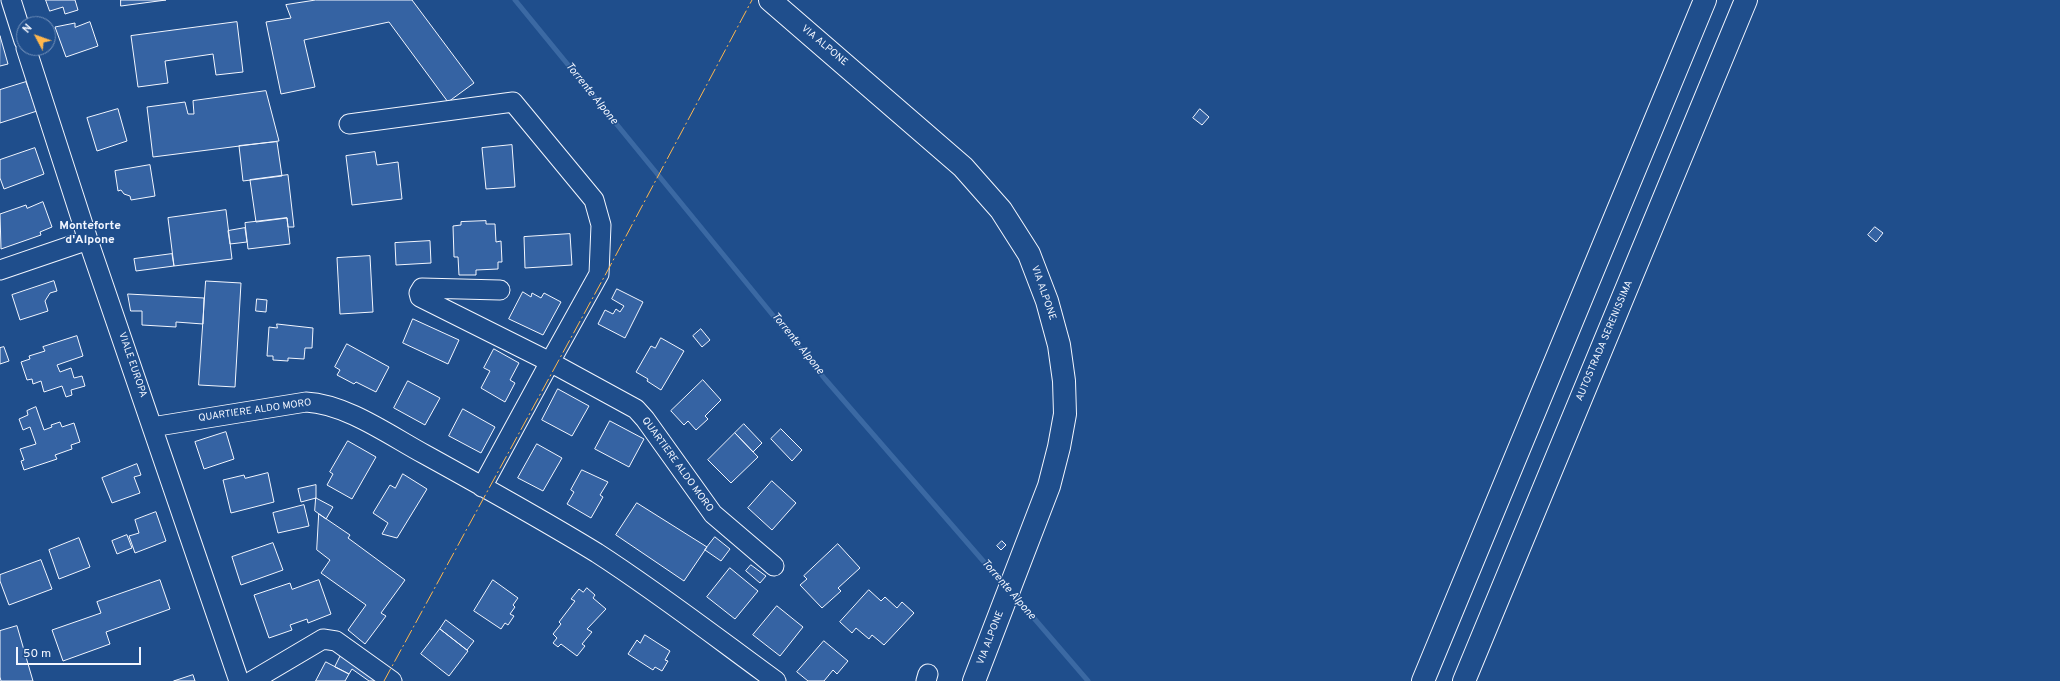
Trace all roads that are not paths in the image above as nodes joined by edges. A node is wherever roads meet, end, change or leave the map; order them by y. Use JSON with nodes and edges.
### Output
{"nodes":[{"id":1,"x":11,"y":0,"type":"edge"},
{"id":2,"x":770,"y":0,"type":"edge"},
{"id":3,"x":1705,"y":0,"type":"edge"},
{"id":4,"x":1746,"y":0,"type":"edge"},
{"id":5,"x":16,"y":16,"type":"edge"},
{"id":6,"x":29,"y":56,"type":"edge"},
{"id":7,"x":349,"y":124,"type":"dead end"},
{"id":8,"x":88,"y":240,"type":"junction"},
{"id":9,"x":0,"y":270,"type":"edge"},
{"id":10,"x":500,"y":290,"type":"dead end"},
{"id":11,"x":550,"y":362,"type":"junction"},
{"id":12,"x":152,"y":427,"type":"junction"},
{"id":13,"x":482,"y":487,"type":"junction"},
{"id":14,"x":774,"y":566,"type":"dead end"},
{"id":15,"x":239,"y":681,"type":"edge"},
{"id":16,"x":252,"y":681,"type":"edge"},
{"id":17,"x":392,"y":681,"type":"edge"},
{"id":18,"x":776,"y":681,"type":"edge"},
{"id":19,"x":974,"y":681,"type":"edge"},
{"id":20,"x":1423,"y":681,"type":"edge"},
{"id":21,"x":1464,"y":681,"type":"edge"}],
"edges":[{"from":1,"to":5,"type":"street"},
{"from":2,"to":19,"type":"main road","name":"VIA ALPONE"},
{"from":3,"to":20,"type":"main road"},
{"from":4,"to":21,"type":"main road","name":"AUTOSTRADA SERENISSIMA"},
{"from":6,"to":8,"type":"street","name":"VIALE EUROPA"},
{"from":7,"to":11,"type":"street"},
{"from":8,"to":9,"type":"street"},
{"from":8,"to":12,"type":"street","name":"VIALE EUROPA"},
{"from":10,"to":11,"type":"street","name":"QUARTIERE ALDO MORO"},
{"from":11,"to":13,"type":"street"},
{"from":11,"to":14,"type":"street","name":"QUARTIERE ALDO MORO"},
{"from":12,"to":13,"type":"street","name":"QUARTIERE ALDO MORO"},
{"from":12,"to":15,"type":"street","name":"VIALE EUROPA"},
{"from":13,"to":18,"type":"street","name":"QUARTIERE ALDO MORO"},
{"from":16,"to":17,"type":"street"}]}
